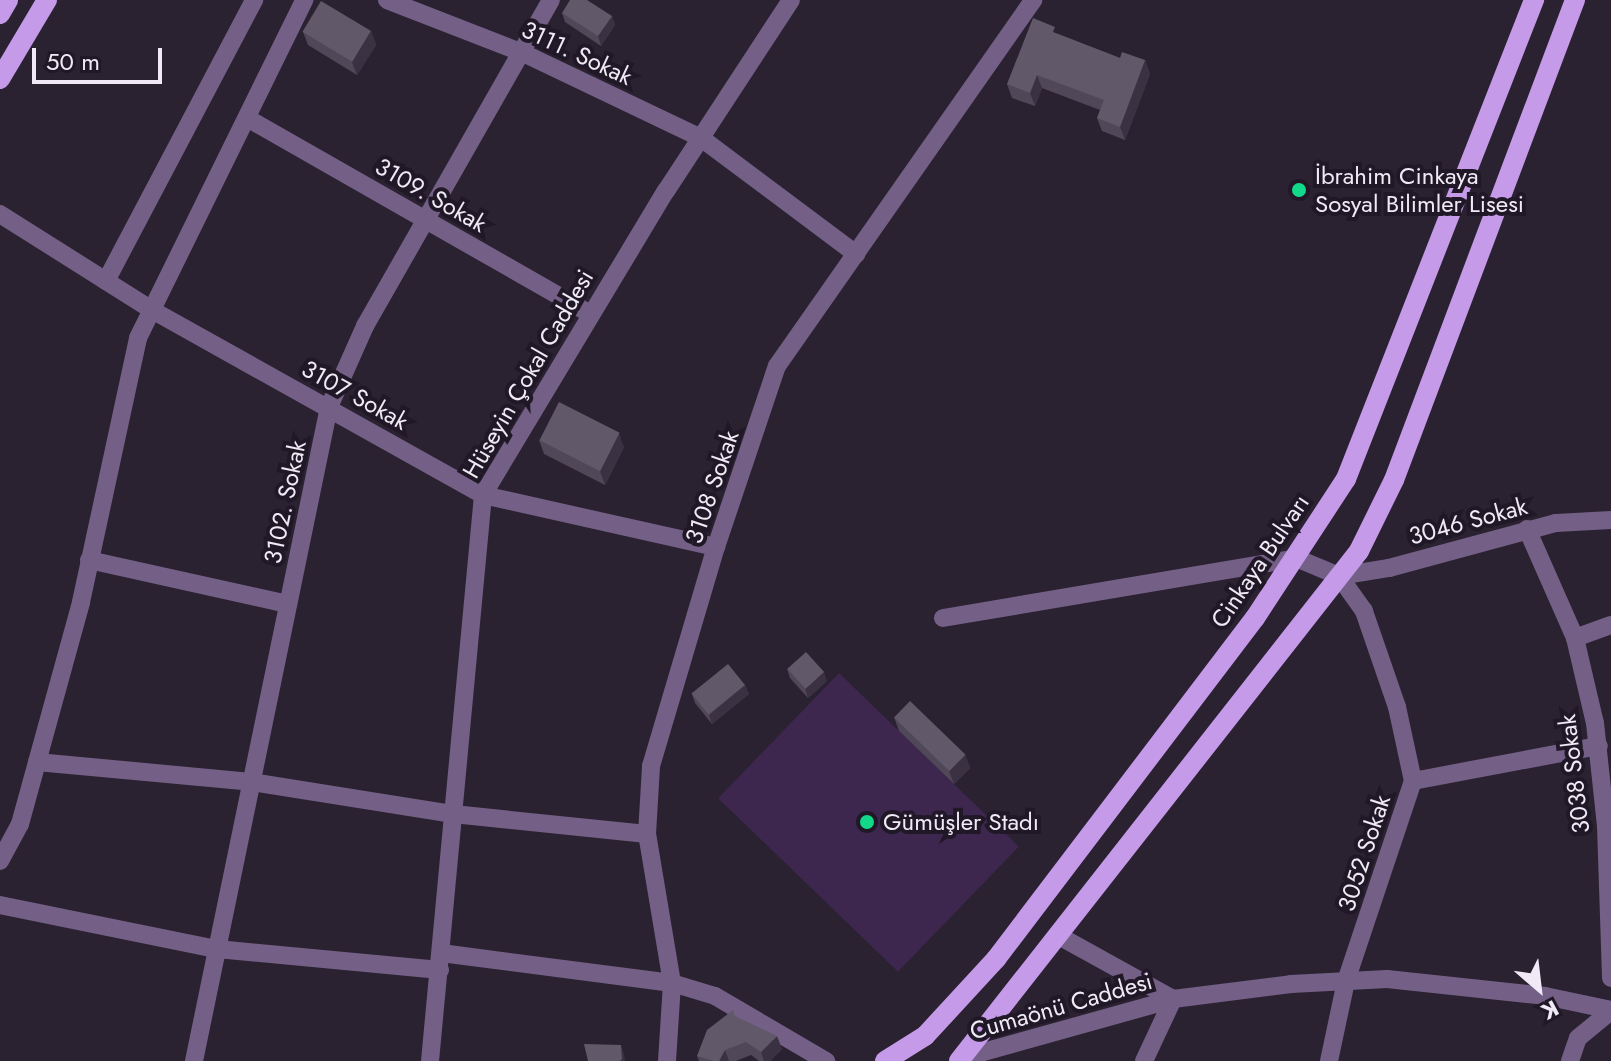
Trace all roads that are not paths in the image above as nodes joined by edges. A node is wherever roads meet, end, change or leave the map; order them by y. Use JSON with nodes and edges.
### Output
{"nodes":[{"id":1,"x":8,"y":0,"type":"edge"},
{"id":2,"x":47,"y":0,"type":"edge"},
{"id":3,"x":254,"y":0,"type":"edge"},
{"id":4,"x":304,"y":0,"type":"edge"},
{"id":5,"x":387,"y":0,"type":"edge"},
{"id":6,"x":551,"y":0,"type":"edge"},
{"id":7,"x":791,"y":0,"type":"edge"},
{"id":8,"x":1033,"y":0,"type":"edge"},
{"id":9,"x":1534,"y":0,"type":"edge"},
{"id":10,"x":1575,"y":0,"type":"edge"},
{"id":11,"x":0,"y":14,"type":"edge"},
{"id":12,"x":523,"y":53,"type":"junction"},
{"id":13,"x":0,"y":79,"type":"edge"},
{"id":14,"x":247,"y":118,"type":"junction"},
{"id":15,"x":701,"y":138,"type":"junction"},
{"id":16,"x":0,"y":214,"type":"edge"},
{"id":17,"x":426,"y":220,"type":"junction"},
{"id":18,"x":856,"y":254,"type":"junction"},
{"id":19,"x":106,"y":281,"type":"junction"},
{"id":20,"x":152,"y":310,"type":"junction"},
{"id":21,"x":590,"y":314,"type":"junction"},
{"id":22,"x":329,"y":407,"type":"junction"},
{"id":23,"x":483,"y":495,"type":"junction"},
{"id":24,"x":1611,"y":520,"type":"edge"},
{"id":25,"x":1527,"y":529,"type":"junction"},
{"id":26,"x":716,"y":547,"type":"junction"},
{"id":27,"x":1296,"y":558,"type":"junction"},
{"id":28,"x":89,"y":560,"type":"junction"},
{"id":29,"x":1339,"y":576,"type":"junction"},
{"id":30,"x":288,"y":604,"type":"junction"},
{"id":31,"x":943,"y":618,"type":"dead end"},
{"id":32,"x":1611,"y":625,"type":"edge"},
{"id":33,"x":1575,"y":638,"type":"junction"},
{"id":34,"x":1599,"y":746,"type":"junction"},
{"id":35,"x":37,"y":762,"type":"junction"},
{"id":36,"x":1413,"y":781,"type":"junction"},
{"id":37,"x":251,"y":782,"type":"junction"},
{"id":38,"x":453,"y":814,"type":"junction"},
{"id":39,"x":647,"y":834,"type":"junction"},
{"id":40,"x":0,"y":861,"type":"edge"},
{"id":41,"x":0,"y":905,"type":"edge"},
{"id":42,"x":1059,"y":936,"type":"junction"},
{"id":43,"x":217,"y":949,"type":"junction"},
{"id":44,"x":440,"y":962,"type":"junction"},
{"id":45,"x":1611,"y":978,"type":"edge"},
{"id":46,"x":1346,"y":981,"type":"junction"},
{"id":47,"x":672,"y":983,"type":"junction"},
{"id":48,"x":1173,"y":999,"type":"junction"},
{"id":49,"x":1611,"y":1010,"type":"edge"},
{"id":50,"x":960,"y":1060,"type":"edge"},
{"id":51,"x":194,"y":1061,"type":"edge"},
{"id":52,"x":430,"y":1061,"type":"edge"},
{"id":53,"x":667,"y":1061,"type":"edge"},
{"id":54,"x":826,"y":1061,"type":"edge"},
{"id":55,"x":885,"y":1061,"type":"edge"},
{"id":56,"x":1144,"y":1061,"type":"edge"},
{"id":57,"x":1329,"y":1061,"type":"edge"},
{"id":58,"x":1570,"y":1061,"type":"edge"}],
"edges":[{"from":1,"to":11,"type":"main road"},
{"from":2,"to":13,"type":"main road"},
{"from":3,"to":19,"type":"street"},
{"from":4,"to":14,"type":"street"},
{"from":5,"to":12,"type":"street","name":"3111. Sokak"},
{"from":6,"to":12,"type":"street","name":"3102. Sokak"},
{"from":7,"to":15,"type":"street","name":"Hüseyin Çokal Caddesi"},
{"from":8,"to":18,"type":"street","name":"3108 Sokak"},
{"from":9,"to":27,"type":"main road","name":"Cinkaya Bulvarı"},
{"from":10,"to":29,"type":"main road"},
{"from":12,"to":15,"type":"street","name":"3111. Sokak"},
{"from":12,"to":17,"type":"street","name":"3102. Sokak"},
{"from":14,"to":17,"type":"street","name":"3109. Sokak"},
{"from":14,"to":20,"type":"street"},
{"from":15,"to":18,"type":"street","name":"3111. Sokak"},
{"from":15,"to":21,"type":"street","name":"Hüseyin Çokal Caddesi"},
{"from":16,"to":19,"type":"street","name":"3107 Sokak"},
{"from":17,"to":21,"type":"street","name":"3109. Sokak"},
{"from":17,"to":22,"type":"street","name":"3102. Sokak"},
{"from":18,"to":26,"type":"street","name":"3108 Sokak"},
{"from":19,"to":20,"type":"street","name":"3107 Sokak"},
{"from":20,"to":22,"type":"street","name":"3107 Sokak"},
{"from":20,"to":28,"type":"street"},
{"from":21,"to":23,"type":"street","name":"Hüseyin Çokal Caddesi"},
{"from":22,"to":23,"type":"street","name":"3107 Sokak"},
{"from":22,"to":30,"type":"street","name":"3102. Sokak"},
{"from":23,"to":26,"type":"street","name":"3107 Sokak"},
{"from":23,"to":38,"type":"street","name":"Hüseyin Çokal Caddesi"},
{"from":24,"to":25,"type":"street","name":"3046 Sokak"},
{"from":25,"to":29,"type":"street","name":"3046 Sokak"},
{"from":25,"to":33,"type":"street","name":"3038 Sokak"},
{"from":26,"to":39,"type":"street","name":"3108 Sokak"},
{"from":27,"to":29,"type":"street"},
{"from":27,"to":31,"type":"street"},
{"from":27,"to":55,"type":"main road","name":"Cinkaya Bulvarı"},
{"from":28,"to":30,"type":"street"},
{"from":28,"to":35,"type":"street"},
{"from":29,"to":36,"type":"street","name":"3052 Sokak"},
{"from":29,"to":42,"type":"main road"},
{"from":30,"to":37,"type":"street","name":"3102. Sokak"},
{"from":32,"to":33,"type":"street"},
{"from":33,"to":34,"type":"street","name":"3038 Sokak"},
{"from":34,"to":36,"type":"street"},
{"from":34,"to":45,"type":"street","name":"3038 Sokak"},
{"from":35,"to":37,"type":"street"},
{"from":35,"to":40,"type":"street"},
{"from":36,"to":46,"type":"street","name":"3052 Sokak"},
{"from":37,"to":38,"type":"street"},
{"from":37,"to":43,"type":"street","name":"3102. Sokak"},
{"from":38,"to":39,"type":"street"},
{"from":38,"to":44,"type":"street","name":"Hüseyin Çokal Caddesi"},
{"from":39,"to":47,"type":"street","name":"3108 Sokak"},
{"from":41,"to":43,"type":"street"},
{"from":42,"to":48,"type":"street","name":"Cumaönü Caddesi"},
{"from":42,"to":50,"type":"main road"},
{"from":43,"to":44,"type":"street"},
{"from":43,"to":51,"type":"street","name":"3102. Sokak"},
{"from":44,"to":47,"type":"street"},
{"from":44,"to":52,"type":"street","name":"Hüseyin Çokal Caddesi"},
{"from":46,"to":48,"type":"street","name":"Cumaönü Caddesi"},
{"from":46,"to":49,"type":"street","name":"Cumaönü Caddesi"},
{"from":46,"to":57,"type":"street","name":"3052 Sokak"},
{"from":47,"to":53,"type":"street","name":"3108 Sokak"},
{"from":47,"to":54,"type":"street"},
{"from":48,"to":50,"type":"street","name":"Cumaönü Caddesi"},
{"from":48,"to":56,"type":"street"},
{"from":49,"to":58,"type":"street"}]}
